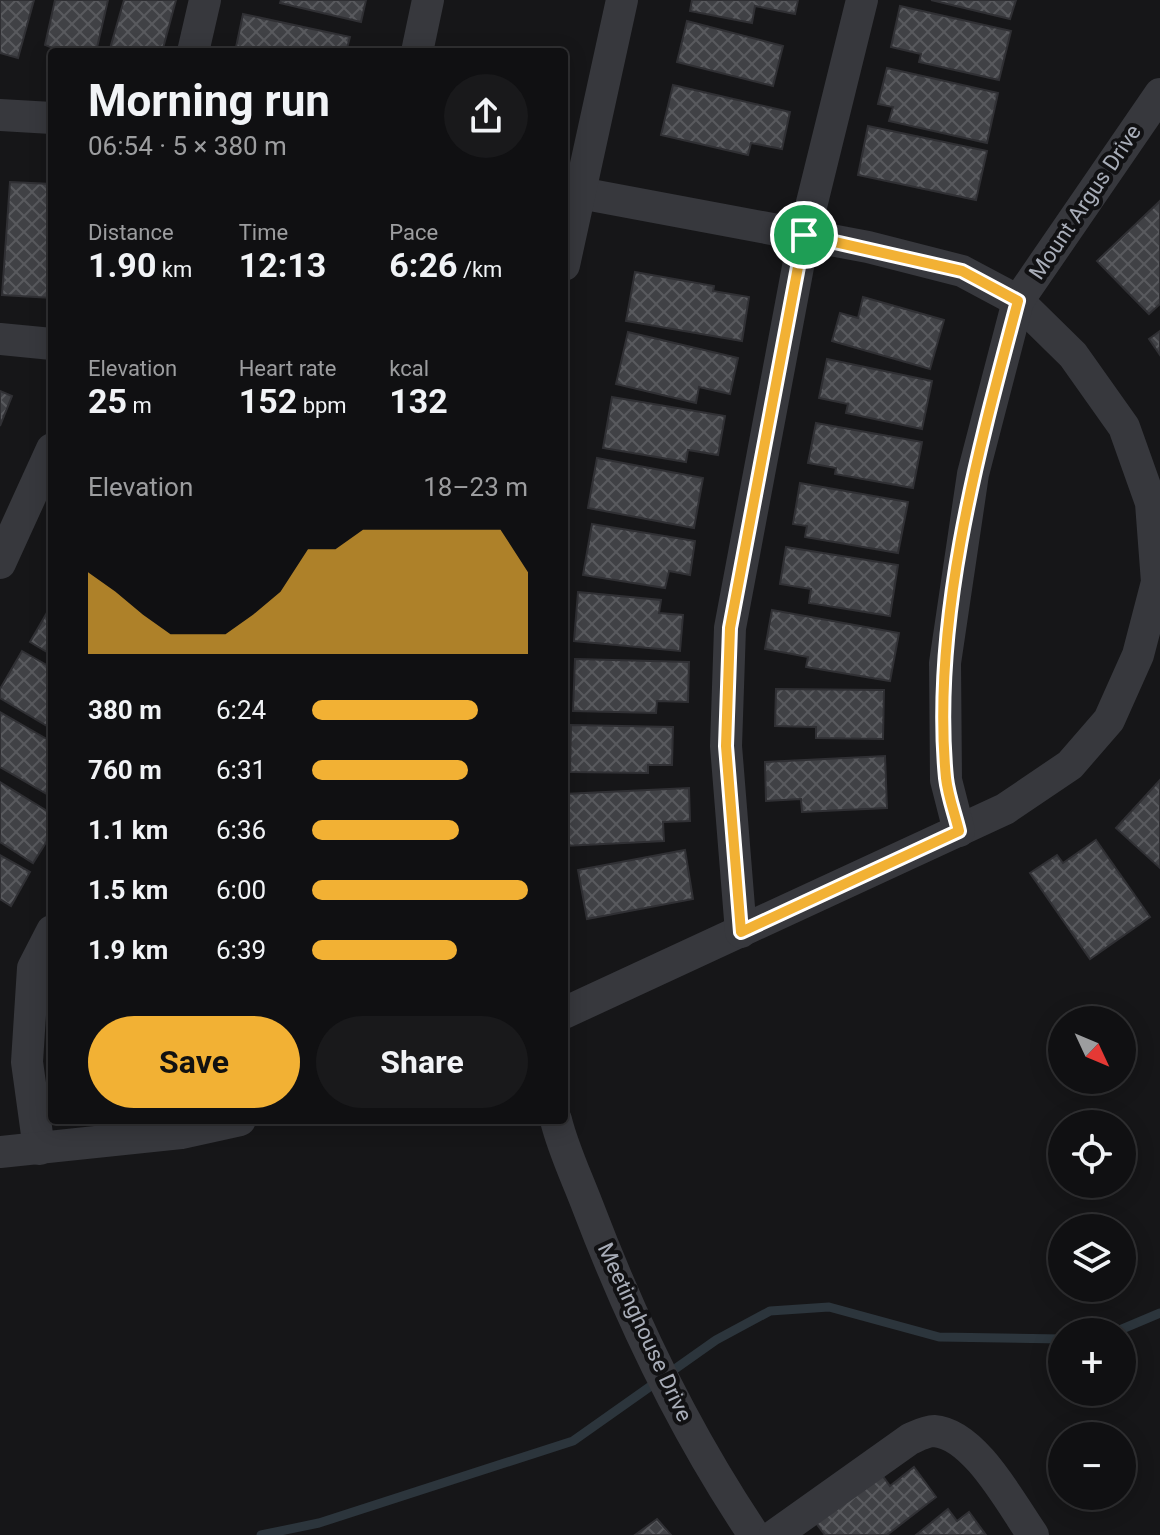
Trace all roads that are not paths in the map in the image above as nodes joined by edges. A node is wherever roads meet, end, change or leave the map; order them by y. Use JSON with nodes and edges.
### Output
{"nodes":[{"id":1,"x":205,"y":0,"type":"edge"},
{"id":2,"x":428,"y":0,"type":"edge"},
{"id":3,"x":622,"y":0,"type":"edge"},
{"id":4,"x":862,"y":0,"type":"edge"},
{"id":5,"x":194,"y":48,"type":"edge"},
{"id":6,"x":418,"y":48,"type":"edge"},
{"id":7,"x":1160,"y":94,"type":"edge"},
{"id":8,"x":0,"y":115,"type":"edge"},
{"id":9,"x":48,"y":118,"type":"edge"},
{"id":10,"x":571,"y":191,"type":"edge"},
{"id":11,"x":568,"y":223,"type":"edge"},
{"id":12,"x":804,"y":235,"type":"junction"},
{"id":13,"x":1018,"y":301,"type":"junction"},
{"id":14,"x":0,"y":339,"type":"edge"},
{"id":15,"x":48,"y":344,"type":"edge"},
{"id":16,"x":48,"y":458,"type":"edge"},
{"id":17,"x":0,"y":563,"type":"edge"},
{"id":18,"x":959,"y":831,"type":"junction"},
{"id":19,"x":741,"y":932,"type":"junction"},
{"id":20,"x":48,"y":939,"type":"edge"},
{"id":21,"x":568,"y":1011,"type":"edge"},
{"id":22,"x":222,"y":1124,"type":"edge"},
{"id":23,"x":557,"y":1124,"type":"edge"},
{"id":24,"x":39,"y":1149,"type":"junction"},
{"id":25,"x":0,"y":1152,"type":"edge"},
{"id":26,"x":754,"y":1535,"type":"edge"},
{"id":27,"x":775,"y":1535,"type":"edge"},
{"id":28,"x":1033,"y":1535,"type":"edge"}],
"edges":[{"from":1,"to":5,"type":"street"},
{"from":2,"to":6,"type":"street"},
{"from":3,"to":10,"type":"street"},
{"from":4,"to":12,"type":"street"},
{"from":7,"to":13,"type":"street","name":"Mount Argus Drive"},
{"from":8,"to":9,"type":"street"},
{"from":10,"to":11,"type":"street"},
{"from":10,"to":12,"type":"street"},
{"from":12,"to":13,"type":"street"},
{"from":12,"to":19,"type":"street"},
{"from":13,"to":18,"type":"street","name":"Mount Argus Drive"},
{"from":13,"to":18,"type":"street"},
{"from":14,"to":15,"type":"street"},
{"from":16,"to":17,"type":"street"},
{"from":18,"to":19,"type":"street"},
{"from":19,"to":21,"type":"street"},
{"from":20,"to":24,"type":"street"},
{"from":22,"to":24,"type":"street"},
{"from":23,"to":26,"type":"street","name":"Meetinghouse Drive"},
{"from":24,"to":25,"type":"street"},
{"from":27,"to":28,"type":"street"}]}
